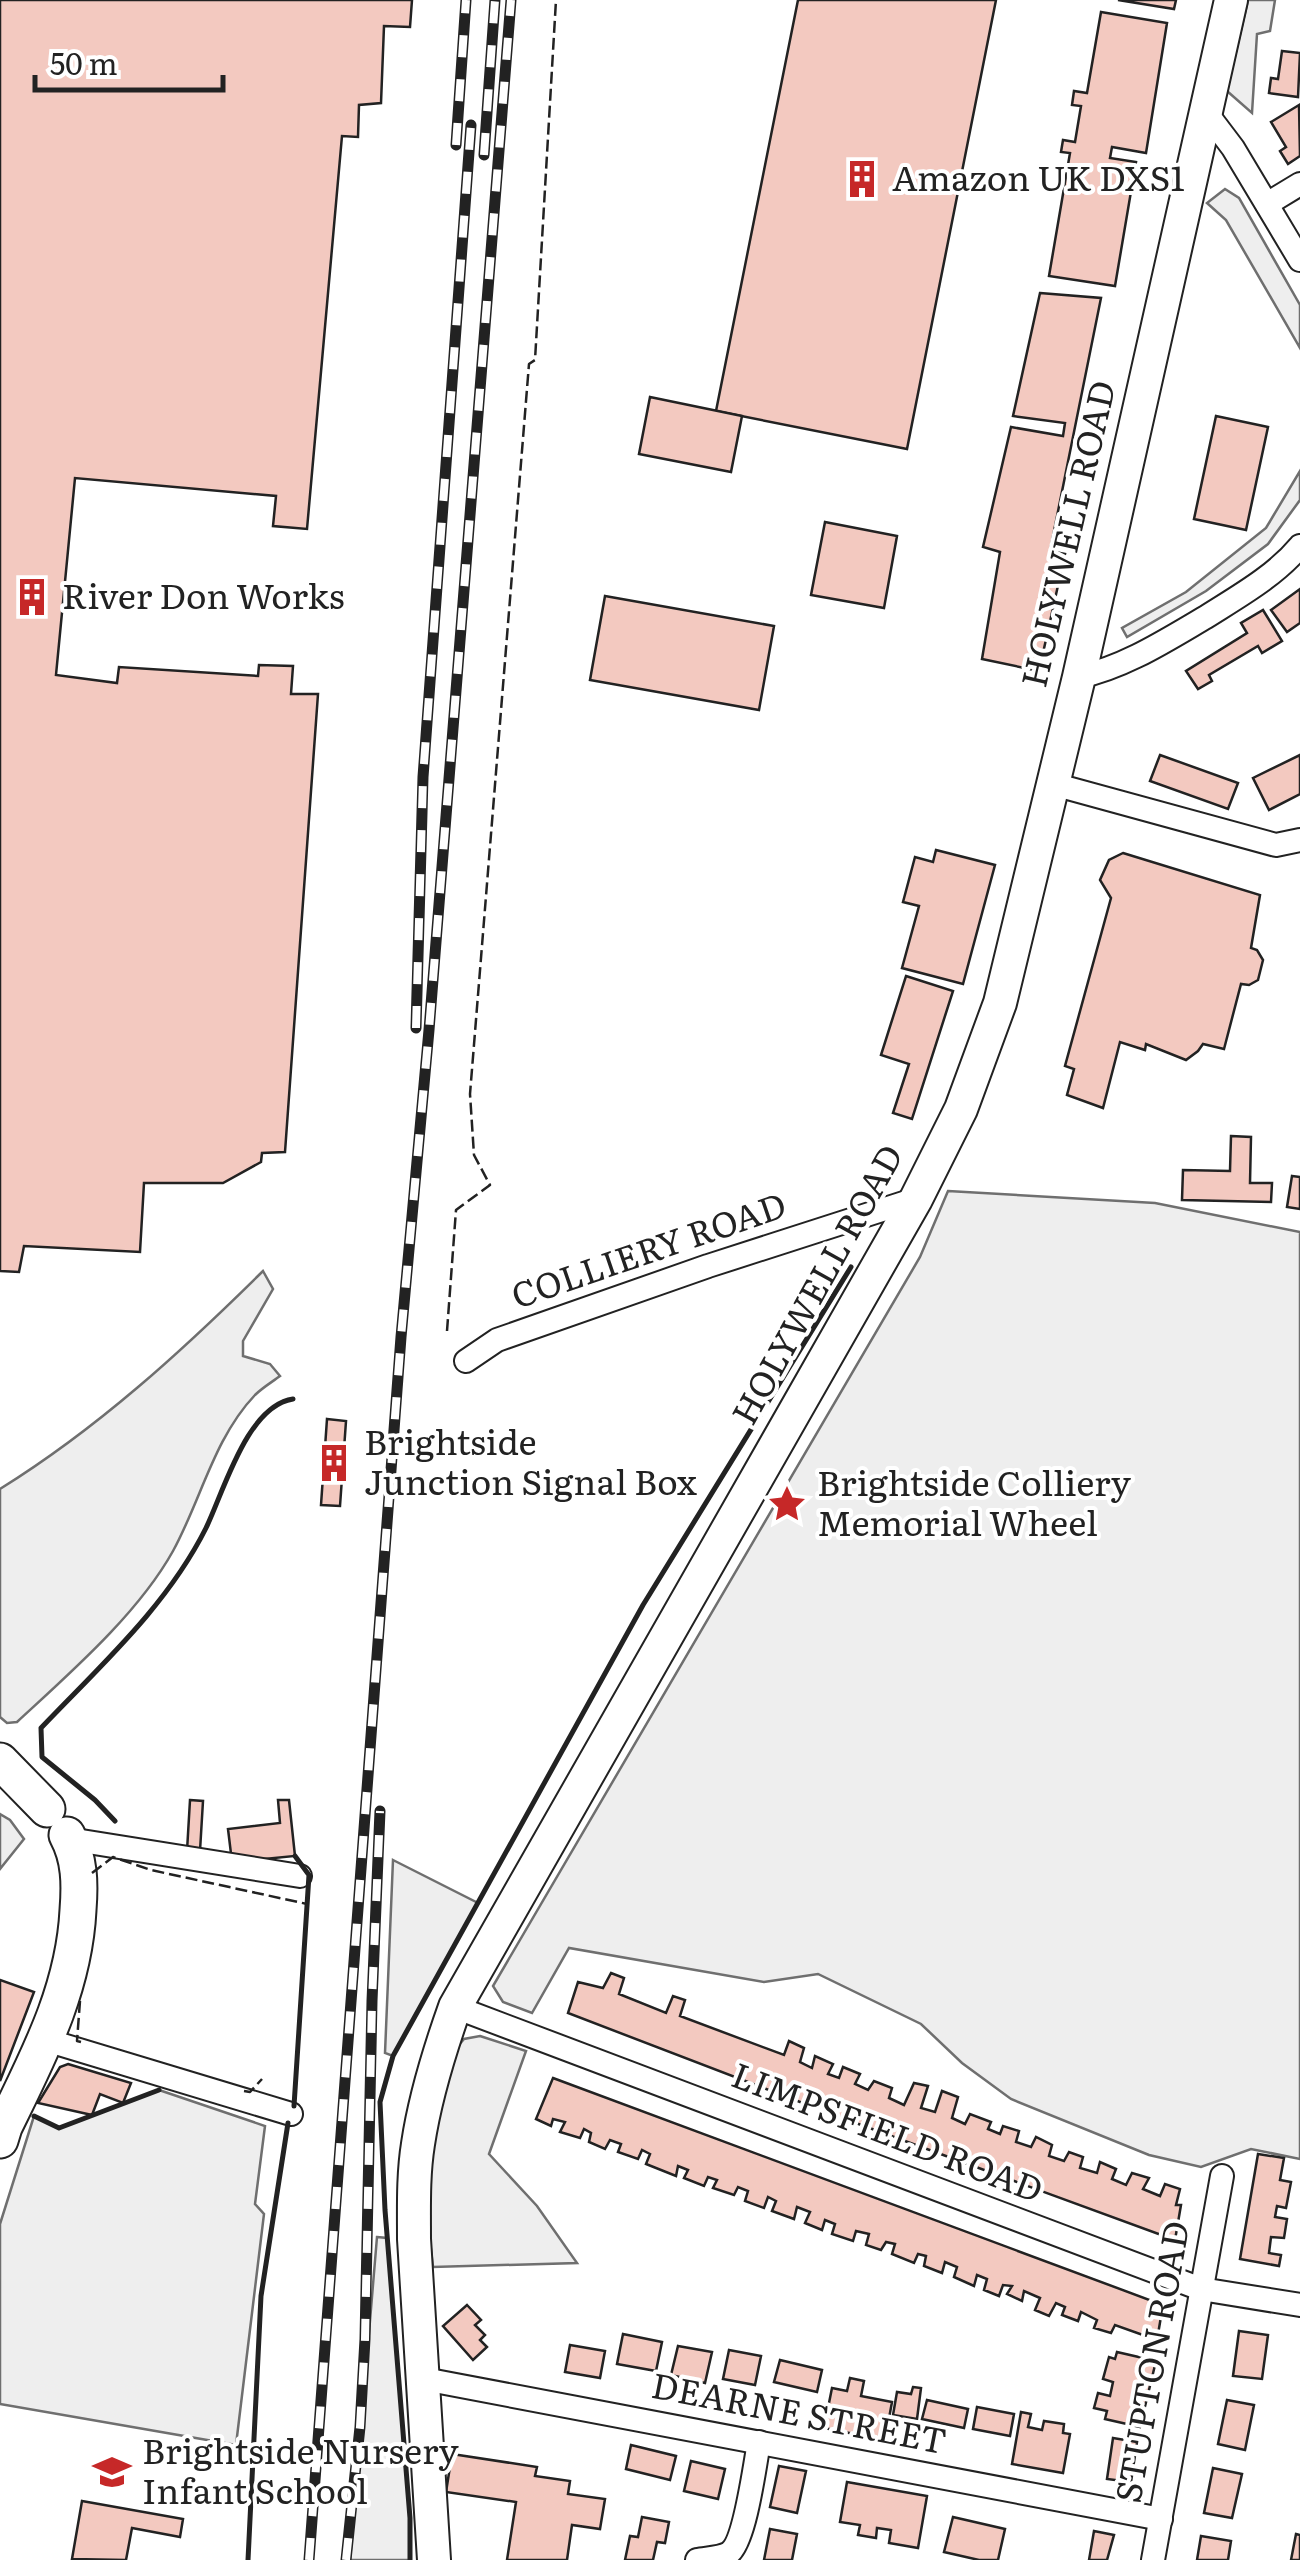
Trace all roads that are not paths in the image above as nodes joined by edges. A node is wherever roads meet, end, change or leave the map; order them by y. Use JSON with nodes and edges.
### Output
{"nodes":[{"id":1,"x":1231,"y":0,"type":"edge"},
{"id":2,"x":1205,"y":111,"type":"junction"},
{"id":3,"x":1300,"y":184,"type":"edge"},
{"id":4,"x":1267,"y":204,"type":"junction"},
{"id":5,"x":1300,"y":260,"type":"edge"},
{"id":6,"x":1300,"y":546,"type":"edge"},
{"id":7,"x":1078,"y":678,"type":"junction"},
{"id":8,"x":1053,"y":784,"type":"junction"},
{"id":9,"x":1300,"y":840,"type":"edge"},
{"id":10,"x":916,"y":1199,"type":"junction"},
{"id":11,"x":466,"y":1361,"type":"dead end"},
{"id":12,"x":5,"y":1772,"type":"edge"},
{"id":13,"x":61,"y":1828,"type":"junction"},
{"id":14,"x":300,"y":1876,"type":"dead end"},
{"id":15,"x":455,"y":2007,"type":"junction"},
{"id":16,"x":46,"y":2040,"type":"junction"},
{"id":17,"x":292,"y":2114,"type":"dead end"},
{"id":18,"x":0,"y":2140,"type":"edge"},
{"id":19,"x":1222,"y":2176,"type":"dead end"},
{"id":20,"x":1201,"y":2289,"type":"junction"},
{"id":21,"x":1300,"y":2305,"type":"edge"},
{"id":22,"x":424,"y":2379,"type":"junction"},
{"id":23,"x":759,"y":2442,"type":"junction"},
{"id":24,"x":1161,"y":2519,"type":"junction"},
{"id":25,"x":733,"y":2556,"type":"edge"},
{"id":26,"x":434,"y":2560,"type":"edge"},
{"id":27,"x":697,"y":2560,"type":"edge"},
{"id":28,"x":1152,"y":2560,"type":"edge"}],
"edges":[{"from":1,"to":2,"type":"main road","name":"HOLYWELL ROAD"},
{"from":2,"to":4,"type":"street"},
{"from":2,"to":7,"type":"main road","name":"HOLYWELL ROAD"},
{"from":3,"to":4,"type":"street"},
{"from":4,"to":5,"type":"street"},
{"from":6,"to":7,"type":"street"},
{"from":7,"to":8,"type":"main road","name":"HOLYWELL ROAD"},
{"from":8,"to":9,"type":"street"},
{"from":8,"to":10,"type":"main road","name":"HOLYWELL ROAD"},
{"from":10,"to":11,"type":"street","name":"COLLIERY ROAD"},
{"from":10,"to":15,"type":"main road","name":"HOLYWELL ROAD"},
{"from":12,"to":13,"type":"main road"},
{"from":13,"to":14,"type":"street"},
{"from":13,"to":16,"type":"main road"},
{"from":15,"to":20,"type":"street","name":"LIMPSFIELD ROAD"},
{"from":15,"to":22,"type":"main road","name":"HOLYWELL ROAD"},
{"from":16,"to":17,"type":"street"},
{"from":16,"to":18,"type":"main road"},
{"from":19,"to":20,"type":"street","name":"STUPTON ROAD"},
{"from":20,"to":21,"type":"street","name":"LIMPSFIELD ROAD"},
{"from":20,"to":24,"type":"street","name":"STUPTON ROAD"},
{"from":22,"to":23,"type":"street","name":"DEARNE STREET"},
{"from":22,"to":26,"type":"main road","name":"HOLYWELL ROAD"},
{"from":23,"to":24,"type":"street","name":"DEARNE STREET"},
{"from":23,"to":25,"type":"street"},
{"from":24,"to":28,"type":"street","name":"STUPTON ROAD"},
{"from":25,"to":27,"type":"street"}]}
